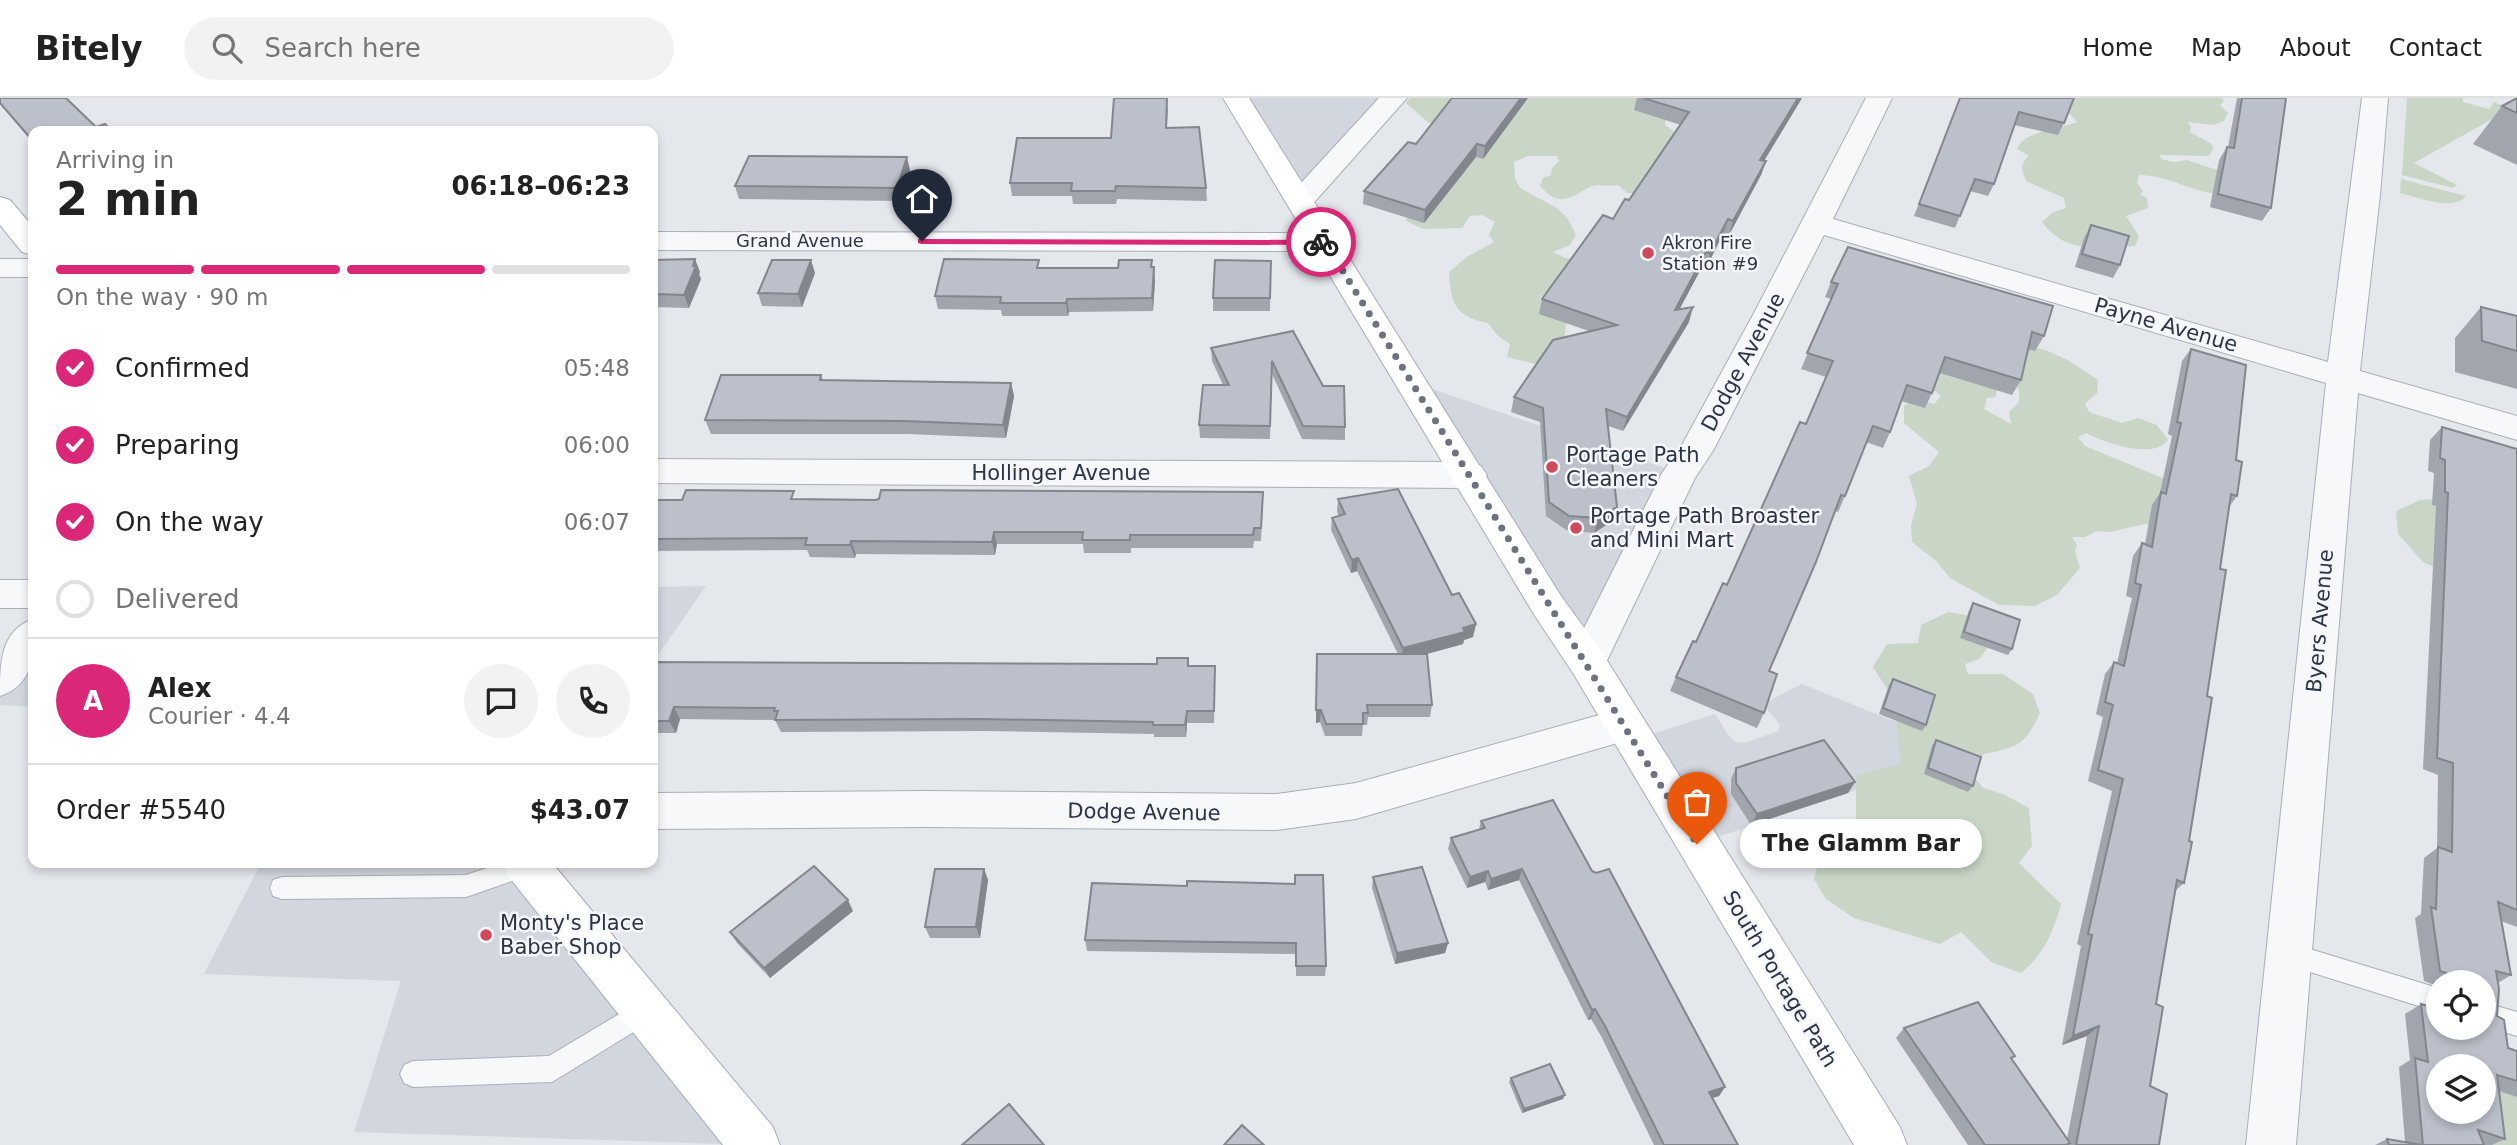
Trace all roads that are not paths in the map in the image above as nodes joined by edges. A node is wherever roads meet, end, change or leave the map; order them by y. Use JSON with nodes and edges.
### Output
{"nodes":[{"id":1,"x":1236,"y":98,"type":"edge"},
{"id":2,"x":1394,"y":98,"type":"edge"},
{"id":3,"x":1879,"y":98,"type":"edge"},
{"id":4,"x":2375,"y":98,"type":"edge"},
{"id":5,"x":1300,"y":201,"type":"junction"},
{"id":6,"x":0,"y":206,"type":"edge"},
{"id":7,"x":1815,"y":223,"type":"junction"},
{"id":8,"x":658,"y":241,"type":"edge"},
{"id":9,"x":1325,"y":242,"type":"junction"},
{"id":10,"x":28,"y":243,"type":"edge"},
{"id":11,"x":28,"y":250,"type":"edge"},
{"id":12,"x":0,"y":268,"type":"edge"},
{"id":13,"x":2343,"y":376,"type":"junction"},
{"id":14,"x":2517,"y":428,"type":"edge"},
{"id":15,"x":658,"y":471,"type":"edge"},
{"id":16,"x":1469,"y":475,"type":"junction"},
{"id":17,"x":0,"y":594,"type":"edge"},
{"id":18,"x":28,"y":594,"type":"edge"},
{"id":19,"x":28,"y":641,"type":"edge"},
{"id":20,"x":1587,"y":662,"type":"junction"},
{"id":21,"x":0,"y":680,"type":"edge"},
{"id":22,"x":1624,"y":724,"type":"junction"},
{"id":23,"x":658,"y":811,"type":"edge"},
{"id":24,"x":516,"y":868,"type":"edge"},
{"id":25,"x":529,"y":868,"type":"edge"},
{"id":26,"x":282,"y":888,"type":"dead end"},
{"id":27,"x":2290,"y":955,"type":"junction"},
{"id":28,"x":2426,"y":996,"type":"edge"},
{"id":29,"x":646,"y":1010,"type":"junction"},
{"id":30,"x":2496,"y":1018,"type":"edge"},
{"id":31,"x":2517,"y":1024,"type":"edge"},
{"id":32,"x":413,"y":1074,"type":"dead end"},
{"id":33,"x":755,"y":1145,"type":"edge"},
{"id":34,"x":1882,"y":1145,"type":"edge"},
{"id":35,"x":2271,"y":1145,"type":"edge"}],
"edges":[{"from":1,"to":5,"type":"main road","name":"South Portage Path"},
{"from":2,"to":5,"type":"street"},
{"from":3,"to":7,"type":"street","name":"Dodge Avenue"},
{"from":4,"to":13,"type":"street","name":"Byers Avenue"},
{"from":5,"to":9,"type":"main road","name":"South Portage Path"},
{"from":6,"to":10,"type":"main road"},
{"from":7,"to":13,"type":"street","name":"Payne Avenue"},
{"from":7,"to":20,"type":"street","name":"Dodge Avenue"},
{"from":8,"to":9,"type":"street","name":"Grand Avenue"},
{"from":9,"to":16,"type":"main road","name":"South Portage Path"},
{"from":11,"to":12,"type":"street"},
{"from":13,"to":14,"type":"street","name":"Payne Avenue"},
{"from":13,"to":27,"type":"street","name":"Byers Avenue"},
{"from":15,"to":16,"type":"street","name":"Hollinger Avenue"},
{"from":16,"to":20,"type":"main road","name":"South Portage Path"},
{"from":17,"to":18,"type":"street"},
{"from":19,"to":21,"type":"street"},
{"from":20,"to":22,"type":"main road","name":"South Portage Path"},
{"from":22,"to":23,"type":"street","name":"Dodge Avenue"},
{"from":22,"to":34,"type":"main road","name":"South Portage Path"},
{"from":24,"to":26,"type":"lane"},
{"from":25,"to":29,"type":"main road"},
{"from":27,"to":28,"type":"lane"},
{"from":27,"to":35,"type":"street","name":"Byers Avenue"},
{"from":29,"to":32,"type":"lane"},
{"from":29,"to":33,"type":"main road"},
{"from":30,"to":31,"type":"lane"}]}
